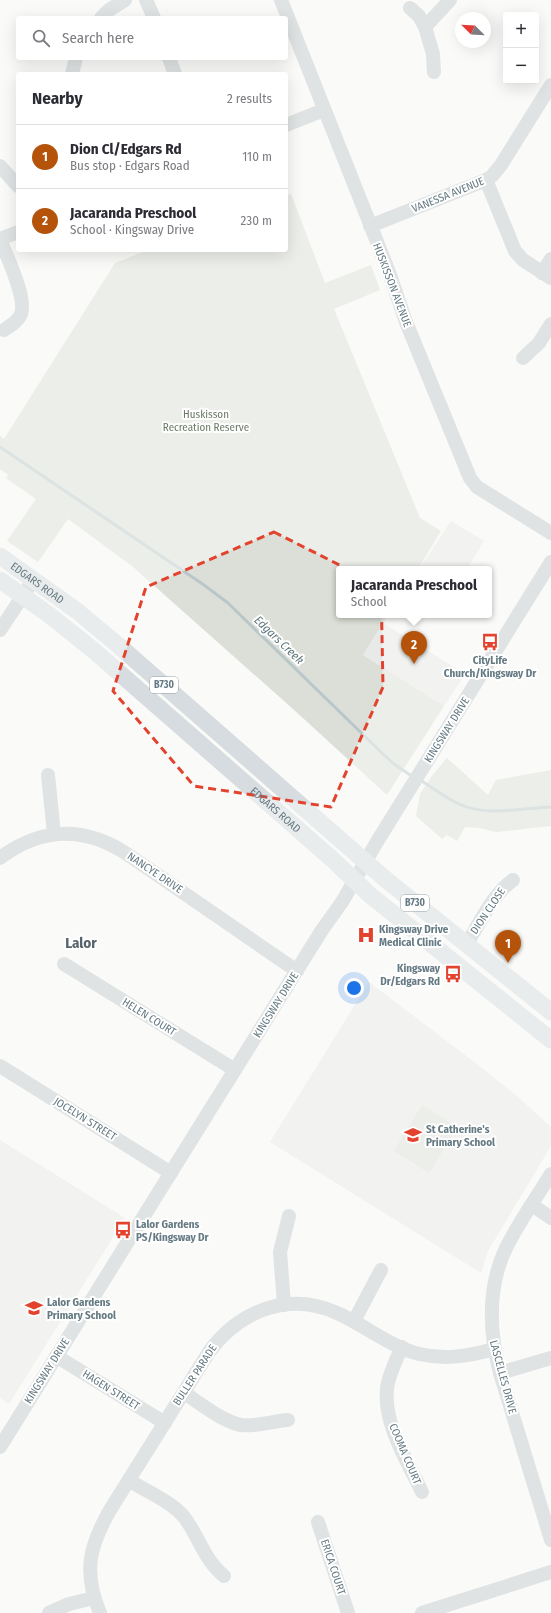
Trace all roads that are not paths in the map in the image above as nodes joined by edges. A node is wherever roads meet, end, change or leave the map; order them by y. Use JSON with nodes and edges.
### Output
{"nodes":[{"id":1,"x":125,"y":0,"type":"edge"},
{"id":2,"x":146,"y":0,"type":"edge"},
{"id":3,"x":281,"y":0,"type":"edge"},
{"id":4,"x":450,"y":0,"type":"edge"},
{"id":5,"x":410,"y":8,"type":"dead end"},
{"id":6,"x":103,"y":16,"type":"edge"},
{"id":7,"x":153,"y":16,"type":"edge"},
{"id":8,"x":287,"y":16,"type":"edge"},
{"id":9,"x":288,"y":18,"type":"edge"},
{"id":10,"x":425,"y":27,"type":"junction"},
{"id":11,"x":76,"y":60,"type":"edge"},
{"id":12,"x":170,"y":60,"type":"edge"},
{"id":13,"x":72,"y":72,"type":"edge"},
{"id":14,"x":175,"y":72,"type":"edge"},
{"id":15,"x":434,"y":72,"type":"dead end"},
{"id":16,"x":551,"y":85,"type":"edge"},
{"id":17,"x":324,"y":110,"type":"junction"},
{"id":18,"x":288,"y":124,"type":"edge"},
{"id":19,"x":0,"y":166,"type":"edge"},
{"id":20,"x":486,"y":180,"type":"junction"},
{"id":21,"x":16,"y":184,"type":"edge"},
{"id":22,"x":370,"y":226,"type":"junction"},
{"id":23,"x":16,"y":233,"type":"edge"},
{"id":24,"x":0,"y":239,"type":"edge"},
{"id":25,"x":551,"y":259,"type":"edge"},
{"id":26,"x":547,"y":275,"type":"edge"},
{"id":27,"x":551,"y":324,"type":"edge"},
{"id":28,"x":4,"y":330,"type":"dead end"},
{"id":29,"x":523,"y":358,"type":"dead end"},
{"id":30,"x":551,"y":533,"type":"edge"},
{"id":31,"x":0,"y":556,"type":"edge"},
{"id":32,"x":551,"y":562,"type":"edge"},
{"id":33,"x":34,"y":579,"type":"junction"},
{"id":34,"x":0,"y":580,"type":"edge"},
{"id":35,"x":22,"y":596,"type":"junction"},
{"id":36,"x":0,"y":630,"type":"edge"},
{"id":37,"x":48,"y":775,"type":"dead end"},
{"id":38,"x":54,"y":834,"type":"junction"},
{"id":39,"x":0,"y":858,"type":"edge"},
{"id":40,"x":365,"y":861,"type":"junction"},
{"id":41,"x":513,"y":880,"type":"dead end"},
{"id":42,"x":354,"y":881,"type":"junction"},
{"id":43,"x":466,"y":945,"type":"junction"},
{"id":44,"x":64,"y":964,"type":"dead end"},
{"id":45,"x":297,"y":971,"type":"junction"},
{"id":46,"x":511,"y":981,"type":"junction"},
{"id":47,"x":499,"y":997,"type":"junction"},
{"id":48,"x":551,"y":1012,"type":"edge"},
{"id":49,"x":551,"y":1040,"type":"edge"},
{"id":50,"x":0,"y":1066,"type":"edge"},
{"id":51,"x":235,"y":1070,"type":"junction"},
{"id":52,"x":171,"y":1172,"type":"junction"},
{"id":53,"x":551,"y":1174,"type":"edge"},
{"id":54,"x":532,"y":1206,"type":"junction"},
{"id":55,"x":289,"y":1216,"type":"dead end"},
{"id":56,"x":551,"y":1218,"type":"edge"},
{"id":57,"x":381,"y":1270,"type":"dead end"},
{"id":58,"x":284,"y":1305,"type":"junction"},
{"id":59,"x":354,"y":1321,"type":"junction"},
{"id":60,"x":402,"y":1347,"type":"junction"},
{"id":61,"x":494,"y":1349,"type":"junction"},
{"id":62,"x":56,"y":1356,"type":"junction"},
{"id":63,"x":551,"y":1358,"type":"edge"},
{"id":64,"x":500,"y":1373,"type":"junction"},
{"id":65,"x":184,"y":1393,"type":"junction"},
{"id":66,"x":288,"y":1420,"type":"dead end"},
{"id":67,"x":165,"y":1423,"type":"junction"},
{"id":68,"x":0,"y":1447,"type":"edge"},
{"id":69,"x":130,"y":1481,"type":"junction"},
{"id":70,"x":422,"y":1492,"type":"dead end"},
{"id":71,"x":318,"y":1522,"type":"dead end"},
{"id":72,"x":551,"y":1540,"type":"edge"},
{"id":73,"x":551,"y":1572,"type":"edge"},
{"id":74,"x":224,"y":1576,"type":"dead end"},
{"id":75,"x":94,"y":1598,"type":"junction"},
{"id":76,"x":49,"y":1613,"type":"edge"},
{"id":77,"x":100,"y":1613,"type":"edge"},
{"id":78,"x":348,"y":1613,"type":"edge"},
{"id":79,"x":422,"y":1613,"type":"edge"}],
"edges":[{"from":1,"to":6,"type":"street"},
{"from":2,"to":7,"type":"street"},
{"from":3,"to":8,"type":"street","name":"HUSKISSON AVENUE"},
{"from":4,"to":10,"type":"street"},
{"from":5,"to":10,"type":"street"},
{"from":9,"to":17,"type":"street","name":"HUSKISSON AVENUE"},
{"from":10,"to":15,"type":"street"},
{"from":11,"to":13,"type":"street"},
{"from":12,"to":14,"type":"street"},
{"from":16,"to":20,"type":"street","name":"VANESSA AVENUE"},
{"from":17,"to":18,"type":"street"},
{"from":17,"to":22,"type":"street","name":"HUSKISSON AVENUE"},
{"from":19,"to":21,"type":"street"},
{"from":20,"to":22,"type":"street","name":"VANESSA AVENUE"},
{"from":20,"to":26,"type":"street"},
{"from":22,"to":30,"type":"street","name":"HUSKISSON AVENUE"},
{"from":23,"to":24,"type":"street"},
{"from":24,"to":28,"type":"street"},
{"from":25,"to":26,"type":"street"},
{"from":27,"to":29,"type":"street"},
{"from":31,"to":33,"type":"main road","name":"EDGARS ROAD","number":"B730"},
{"from":32,"to":40,"type":"street","name":"KINGSWAY DRIVE"},
{"from":33,"to":35,"type":"street"},
{"from":33,"to":40,"type":"main road","name":"EDGARS ROAD","number":"B730"},
{"from":34,"to":35,"type":"main road","name":"EDGARS ROAD","number":"B730"},
{"from":35,"to":36,"type":"street"},
{"from":35,"to":42,"type":"main road","name":"EDGARS ROAD","number":"B730"},
{"from":37,"to":38,"type":"street"},
{"from":38,"to":39,"type":"street","name":"NANCYE DRIVE"},
{"from":38,"to":45,"type":"street","name":"NANCYE DRIVE"},
{"from":40,"to":42,"type":"street","name":"KINGSWAY DRIVE"},
{"from":40,"to":43,"type":"main road","name":"EDGARS ROAD","number":"B730"},
{"from":41,"to":43,"type":"street","name":"DION CLOSE"},
{"from":42,"to":45,"type":"street","name":"KINGSWAY DRIVE"},
{"from":42,"to":47,"type":"main road","name":"EDGARS ROAD","number":"B730"},
{"from":43,"to":46,"type":"main road","name":"EDGARS ROAD","number":"B730"},
{"from":44,"to":51,"type":"street","name":"HELEN COURT"},
{"from":45,"to":51,"type":"street","name":"KINGSWAY DRIVE"},
{"from":46,"to":47,"type":"main road"},
{"from":46,"to":48,"type":"main road","name":"EDGARS ROAD","number":"B730"},
{"from":47,"to":49,"type":"main road","name":"EDGARS ROAD","number":"B730"},
{"from":50,"to":52,"type":"street","name":"JOCELYN STREET"},
{"from":51,"to":52,"type":"street","name":"KINGSWAY DRIVE"},
{"from":52,"to":62,"type":"street","name":"KINGSWAY DRIVE"},
{"from":53,"to":54,"type":"street","name":"LASCELLES DRIVE"},
{"from":54,"to":56,"type":"street"},
{"from":54,"to":61,"type":"street","name":"LASCELLES DRIVE"},
{"from":55,"to":58,"type":"street"},
{"from":57,"to":59,"type":"street"},
{"from":58,"to":59,"type":"street","name":"BULLER PARADE"},
{"from":58,"to":65,"type":"street","name":"BULLER PARADE"},
{"from":59,"to":60,"type":"street","name":"BULLER PARADE"},
{"from":60,"to":61,"type":"street","name":"BULLER PARADE"},
{"from":60,"to":70,"type":"street","name":"COOMA COURT"},
{"from":61,"to":64,"type":"street","name":"LASCELLES DRIVE"},
{"from":62,"to":67,"type":"street","name":"HAGEN STREET"},
{"from":62,"to":68,"type":"street","name":"KINGSWAY DRIVE"},
{"from":63,"to":64,"type":"street"},
{"from":64,"to":72,"type":"street","name":"LASCELLES DRIVE"},
{"from":65,"to":66,"type":"street"},
{"from":65,"to":67,"type":"street","name":"BULLER PARADE"},
{"from":67,"to":69,"type":"street","name":"BULLER PARADE"},
{"from":69,"to":74,"type":"street"},
{"from":69,"to":75,"type":"street","name":"BULLER PARADE"},
{"from":71,"to":78,"type":"street","name":"ERICA COURT"},
{"from":73,"to":79,"type":"street"},
{"from":75,"to":76,"type":"street"},
{"from":75,"to":77,"type":"street","name":"BULLER PARADE"}]}
